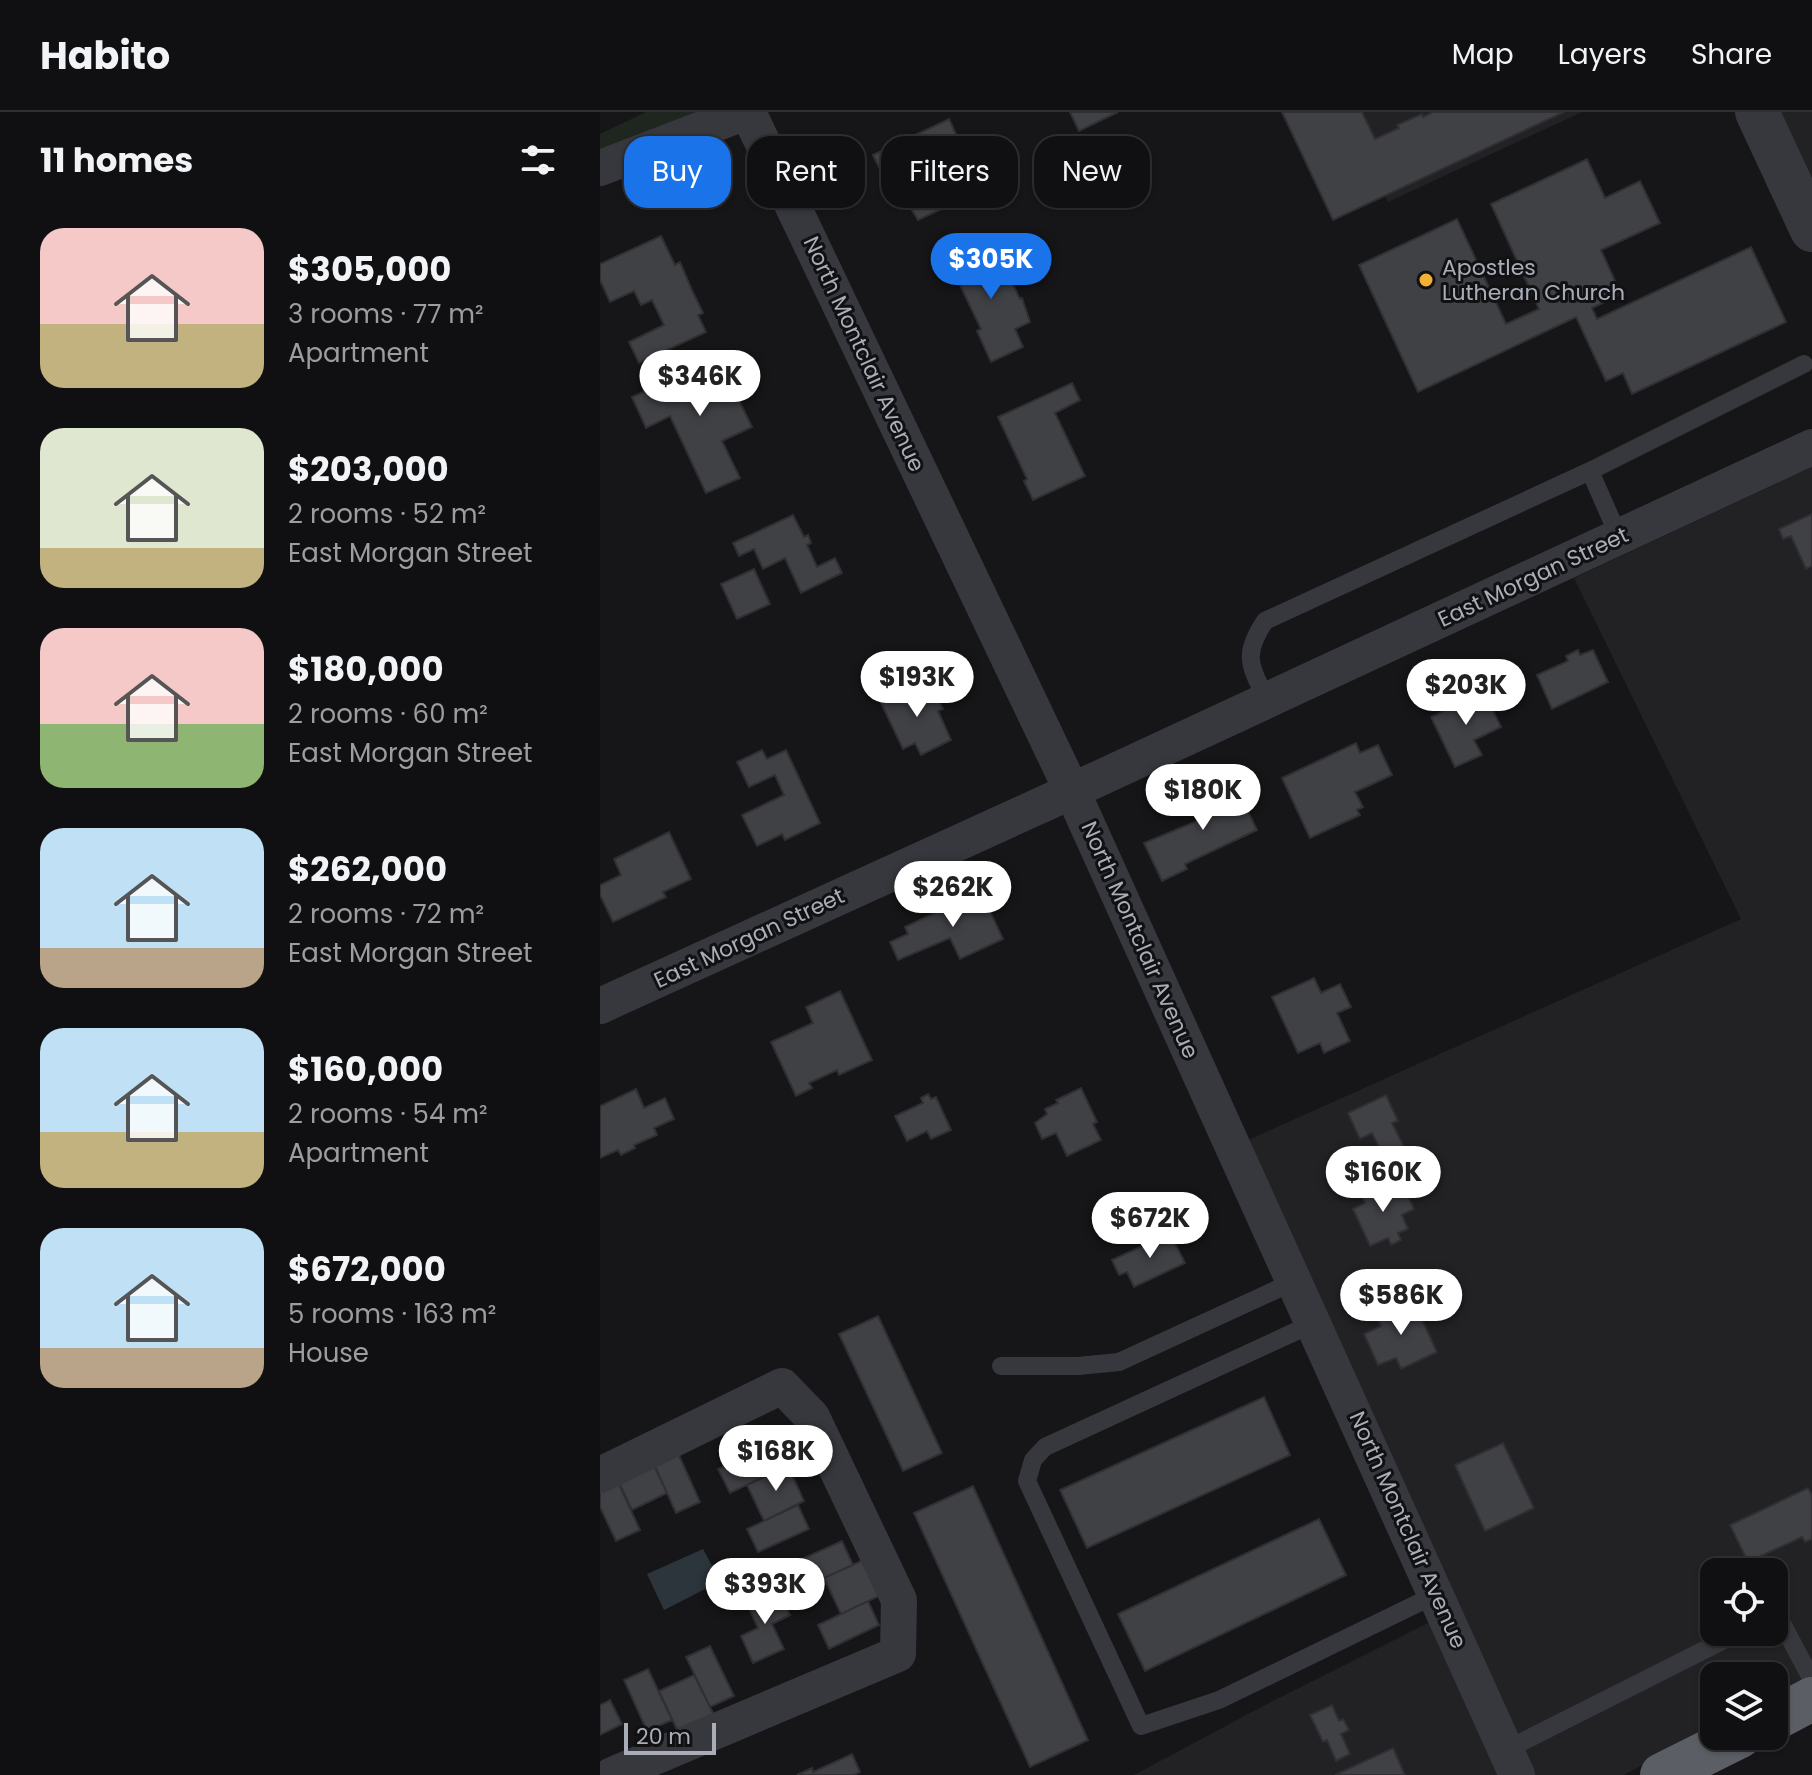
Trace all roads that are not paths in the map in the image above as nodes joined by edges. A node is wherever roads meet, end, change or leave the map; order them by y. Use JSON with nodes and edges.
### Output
{"nodes":[{"id":1,"x":747,"y":112,"type":"edge"},
{"id":2,"x":1757,"y":112,"type":"edge"},
{"id":3,"x":600,"y":168,"type":"edge"},
{"id":4,"x":1812,"y":230,"type":"edge"},
{"id":5,"x":1804,"y":364,"type":"dead end"},
{"id":6,"x":1812,"y":447,"type":"edge"},
{"id":7,"x":1590,"y":471,"type":"junction"},
{"id":8,"x":1619,"y":537,"type":"junction"},
{"id":9,"x":1267,"y":700,"type":"junction"},
{"id":10,"x":1072,"y":791,"type":"junction"},
{"id":11,"x":600,"y":1006,"type":"edge"},
{"id":12,"x":1295,"y":1281,"type":"junction"},
{"id":13,"x":1314,"y":1323,"type":"junction"},
{"id":14,"x":1001,"y":1366,"type":"dead end"},
{"id":15,"x":600,"y":1475,"type":"edge"},
{"id":16,"x":1437,"y":1594,"type":"junction"},
{"id":17,"x":1788,"y":1635,"type":"edge"},
{"id":18,"x":1716,"y":1646,"type":"edge"},
{"id":19,"x":1812,"y":1680,"type":"edge"},
{"id":20,"x":1812,"y":1699,"type":"edge"},
{"id":21,"x":1788,"y":1712,"type":"edge"},
{"id":22,"x":1712,"y":1750,"type":"edge"},
{"id":23,"x":1512,"y":1763,"type":"edge"},
{"id":24,"x":612,"y":1775,"type":"edge"},
{"id":25,"x":1662,"y":1775,"type":"edge"}],
"edges":[{"from":1,"to":3,"type":"street"},
{"from":1,"to":10,"type":"street","name":"North Montclair Avenue"},
{"from":2,"to":4,"type":"street"},
{"from":5,"to":7,"type":"lane"},
{"from":6,"to":8,"type":"street","name":"East Morgan Street"},
{"from":7,"to":8,"type":"lane"},
{"from":7,"to":9,"type":"lane"},
{"from":8,"to":9,"type":"street","name":"East Morgan Street"},
{"from":9,"to":10,"type":"street","name":"East Morgan Street"},
{"from":10,"to":11,"type":"street","name":"East Morgan Street"},
{"from":10,"to":12,"type":"street","name":"North Montclair Avenue"},
{"from":12,"to":13,"type":"street","name":"North Montclair Avenue"},
{"from":12,"to":14,"type":"lane"},
{"from":13,"to":16,"type":"street","name":"North Montclair Avenue"},
{"from":13,"to":16,"type":"lane"},
{"from":15,"to":24,"type":"street"},
{"from":16,"to":23,"type":"street","name":"North Montclair Avenue"},
{"from":17,"to":19,"type":"lane"},
{"from":18,"to":23,"type":"lane"},
{"from":20,"to":21,"type":"highway"},
{"from":22,"to":25,"type":"highway"}]}
